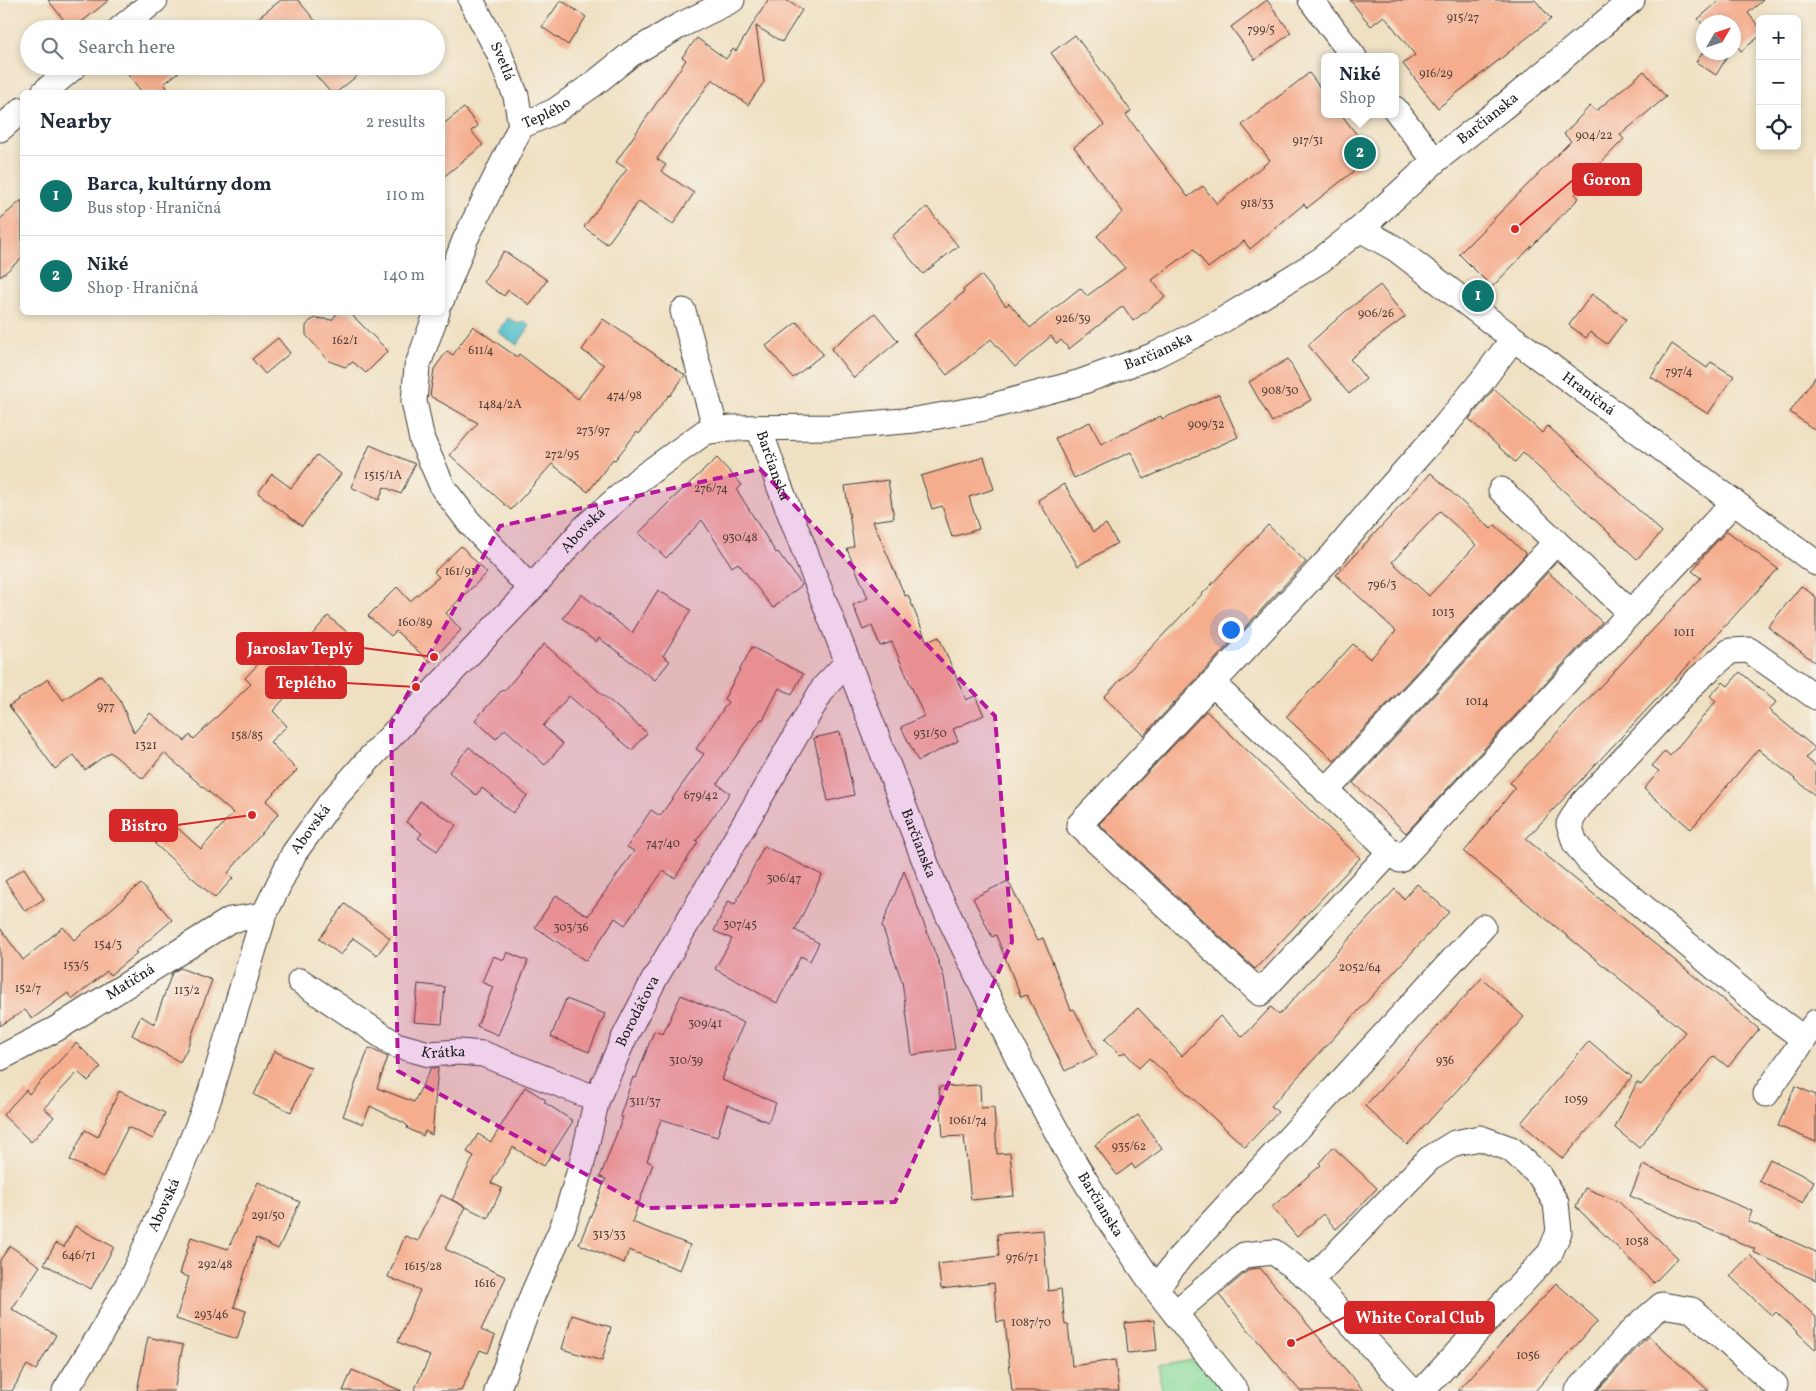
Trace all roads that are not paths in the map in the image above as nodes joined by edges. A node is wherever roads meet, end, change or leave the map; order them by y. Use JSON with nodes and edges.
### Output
{"nodes":[{"id":1,"x":155,"y":0,"type":"edge"},
{"id":2,"x":471,"y":0,"type":"edge"},
{"id":3,"x":732,"y":0,"type":"edge"},
{"id":4,"x":1311,"y":0,"type":"edge"},
{"id":5,"x":1632,"y":0,"type":"edge"},
{"id":6,"x":131,"y":20,"type":"edge"},
{"id":7,"x":1351,"y":53,"type":"edge"},
{"id":8,"x":64,"y":75,"type":"edge"},
{"id":9,"x":46,"y":90,"type":"edge"},
{"id":10,"x":20,"y":112,"type":"edge"},
{"id":11,"x":1399,"y":114,"type":"edge"},
{"id":12,"x":521,"y":126,"type":"junction"},
{"id":13,"x":0,"y":129,"type":"edge"},
{"id":14,"x":1435,"y":161,"type":"junction"},
{"id":15,"x":1360,"y":229,"type":"junction"},
{"id":16,"x":445,"y":291,"type":"edge"},
{"id":17,"x":683,"y":311,"type":"dead end"},
{"id":18,"x":437,"y":315,"type":"edge"},
{"id":19,"x":1513,"y":338,"type":"junction"},
{"id":20,"x":759,"y":428,"type":"junction"},
{"id":21,"x":716,"y":430,"type":"junction"},
{"id":22,"x":1501,"y":490,"type":"dead end"},
{"id":23,"x":1734,"y":502,"type":"junction"},
{"id":24,"x":1556,"y":542,"type":"junction"},
{"id":25,"x":1816,"y":563,"type":"edge"},
{"id":26,"x":531,"y":589,"type":"junction"},
{"id":27,"x":1630,"y":612,"type":"junction"},
{"id":28,"x":848,"y":663,"type":"junction"},
{"id":29,"x":1212,"y":684,"type":"junction"},
{"id":30,"x":1816,"y":698,"type":"edge"},
{"id":31,"x":1326,"y":791,"type":"junction"},
{"id":32,"x":1391,"y":851,"type":"junction"},
{"id":33,"x":264,"y":915,"type":"junction"},
{"id":34,"x":1483,"y":927,"type":"dead end"},
{"id":35,"x":300,"y":981,"type":"dead end"},
{"id":36,"x":1810,"y":1031,"type":"edge"},
{"id":37,"x":0,"y":1058,"type":"edge"},
{"id":38,"x":1766,"y":1094,"type":"dead end"},
{"id":39,"x":597,"y":1099,"type":"junction"},
{"id":40,"x":1311,"y":1280,"type":"junction"},
{"id":41,"x":1156,"y":1289,"type":"junction"},
{"id":42,"x":1175,"y":1313,"type":"junction"},
{"id":43,"x":1775,"y":1385,"type":"dead end"},
{"id":44,"x":65,"y":1391,"type":"edge"},
{"id":45,"x":497,"y":1391,"type":"edge"},
{"id":46,"x":1236,"y":1391,"type":"edge"},
{"id":47,"x":1412,"y":1391,"type":"edge"},
{"id":48,"x":1422,"y":1391,"type":"edge"},
{"id":49,"x":1578,"y":1391,"type":"edge"}],
"edges":[{"from":1,"to":6,"type":"street"},
{"from":2,"to":12,"type":"street","name":"Svetlá"},
{"from":3,"to":12,"type":"street","name":"Teplého"},
{"from":4,"to":7,"type":"street"},
{"from":5,"to":14,"type":"street","name":"Barčianska"},
{"from":8,"to":9,"type":"street"},
{"from":10,"to":13,"type":"street"},
{"from":11,"to":14,"type":"street"},
{"from":12,"to":16,"type":"street","name":"Teplého"},
{"from":14,"to":15,"type":"street","name":"Barčianska"},
{"from":15,"to":19,"type":"street","name":"Hraničná"},
{"from":15,"to":20,"type":"street","name":"Barčianska"},
{"from":17,"to":21,"type":"street"},
{"from":18,"to":26,"type":"street"},
{"from":19,"to":23,"type":"street","name":"Hraničná"},
{"from":19,"to":29,"type":"street"},
{"from":20,"to":21,"type":"street","name":"Abovská"},
{"from":20,"to":28,"type":"street","name":"Barčianska"},
{"from":21,"to":26,"type":"street","name":"Abovská"},
{"from":22,"to":24,"type":"street"},
{"from":23,"to":25,"type":"street","name":"Hraničná"},
{"from":23,"to":27,"type":"street"},
{"from":24,"to":27,"type":"street"},
{"from":24,"to":31,"type":"street"},
{"from":26,"to":33,"type":"street","name":"Abovská"},
{"from":27,"to":32,"type":"street"},
{"from":28,"to":39,"type":"street","name":"Borodáčova"},
{"from":28,"to":41,"type":"street","name":"Barčianska"},
{"from":29,"to":31,"type":"street"},
{"from":29,"to":32,"type":"street"},
{"from":30,"to":36,"type":"street"},
{"from":31,"to":32,"type":"street"},
{"from":33,"to":37,"type":"street","name":"Matičná"},
{"from":33,"to":44,"type":"street","name":"Abovská"},
{"from":34,"to":41,"type":"street"},
{"from":35,"to":39,"type":"street","name":"Krátka"},
{"from":36,"to":38,"type":"street"},
{"from":39,"to":45,"type":"street","name":"Borodáčova"},
{"from":40,"to":42,"type":"street"},
{"from":40,"to":47,"type":"street"},
{"from":40,"to":48,"type":"street"},
{"from":41,"to":42,"type":"street","name":"Barčianska"},
{"from":42,"to":46,"type":"street","name":"Barčianska"},
{"from":43,"to":49,"type":"street"}]}
